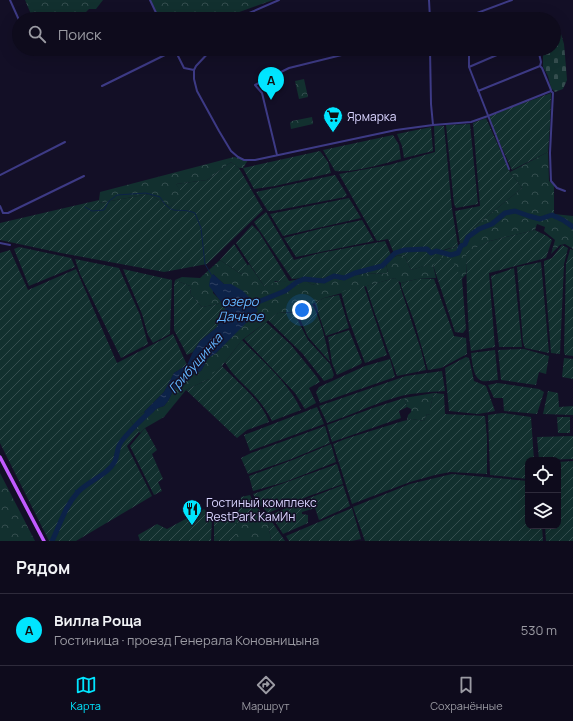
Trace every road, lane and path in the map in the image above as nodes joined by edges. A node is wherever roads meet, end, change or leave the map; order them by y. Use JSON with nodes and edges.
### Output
{"nodes":[{"id":1,"x":10,"y":0,"type":"edge"},
{"id":2,"x":150,"y":0,"type":"edge"},
{"id":3,"x":279,"y":0,"type":"edge"},
{"id":4,"x":429,"y":0,"type":"edge"},
{"id":5,"x":512,"y":0,"type":"edge"},
{"id":6,"x":15,"y":12,"type":"edge"},
{"id":7,"x":156,"y":12,"type":"edge"},
{"id":8,"x":252,"y":12,"type":"edge"},
{"id":9,"x":430,"y":12,"type":"edge"},
{"id":10,"x":483,"y":12,"type":"edge"},
{"id":11,"x":160,"y":56,"type":"edge"},
{"id":12,"x":178,"y":56,"type":"edge"},
{"id":13,"x":205,"y":56,"type":"edge"},
{"id":14,"x":338,"y":56,"type":"edge"},
{"id":15,"x":430,"y":56,"type":"edge"},
{"id":16,"x":469,"y":56,"type":"edge"},
{"id":17,"x":495,"y":56,"type":"edge"},
{"id":18,"x":540,"y":56,"type":"edge"},
{"id":19,"x":540,"y":66,"type":"junction"},
{"id":20,"x":469,"y":67,"type":"junction"},
{"id":21,"x":194,"y":70,"type":"junction"},
{"id":22,"x":102,"y":86,"type":"dead end"},
{"id":23,"x":478,"y":91,"type":"junction"},
{"id":24,"x":551,"y":91,"type":"junction"},
{"id":25,"x":488,"y":116,"type":"junction"},
{"id":26,"x":433,"y":125,"type":"junction"},
{"id":27,"x":65,"y":142,"type":"dead end"},
{"id":28,"x":277,"y":156,"type":"junction"},
{"id":29,"x":509,"y":169,"type":"dead end"},
{"id":30,"x":0,"y":175,"type":"edge"},
{"id":31,"x":84,"y":176,"type":"dead end"},
{"id":32,"x":565,"y":191,"type":"dead end"},
{"id":33,"x":0,"y":206,"type":"edge"},
{"id":34,"x":0,"y":242,"type":"edge"},
{"id":35,"x":10,"y":245,"type":"dead end"},
{"id":36,"x":0,"y":457,"type":"edge"},
{"id":37,"x":44,"y":541,"type":"edge"}],
"edges":[{"from":1,"to":6,"type":"street"},
{"from":2,"to":7,"type":"street"},
{"from":3,"to":8,"type":"street"},
{"from":4,"to":9,"type":"street"},
{"from":5,"to":10,"type":"street"},
{"from":11,"to":22,"type":"street"},
{"from":12,"to":21,"type":"street"},
{"from":13,"to":21,"type":"street"},
{"from":14,"to":28,"type":"street"},
{"from":15,"to":26,"type":"street"},
{"from":16,"to":20,"type":"street"},
{"from":17,"to":20,"type":"street"},
{"from":18,"to":19,"type":"street"},
{"from":19,"to":23,"type":"street"},
{"from":19,"to":24,"type":"street"},
{"from":20,"to":23,"type":"street"},
{"from":21,"to":28,"type":"street"},
{"from":23,"to":25,"type":"street"},
{"from":24,"to":25,"type":"street"},
{"from":24,"to":32,"type":"street"},
{"from":25,"to":26,"type":"street"},
{"from":25,"to":29,"type":"street"},
{"from":26,"to":28,"type":"street"},
{"from":27,"to":30,"type":"street"},
{"from":31,"to":33,"type":"street"},
{"from":34,"to":35,"type":"street"},
{"from":36,"to":37,"type":"main road"}]}
